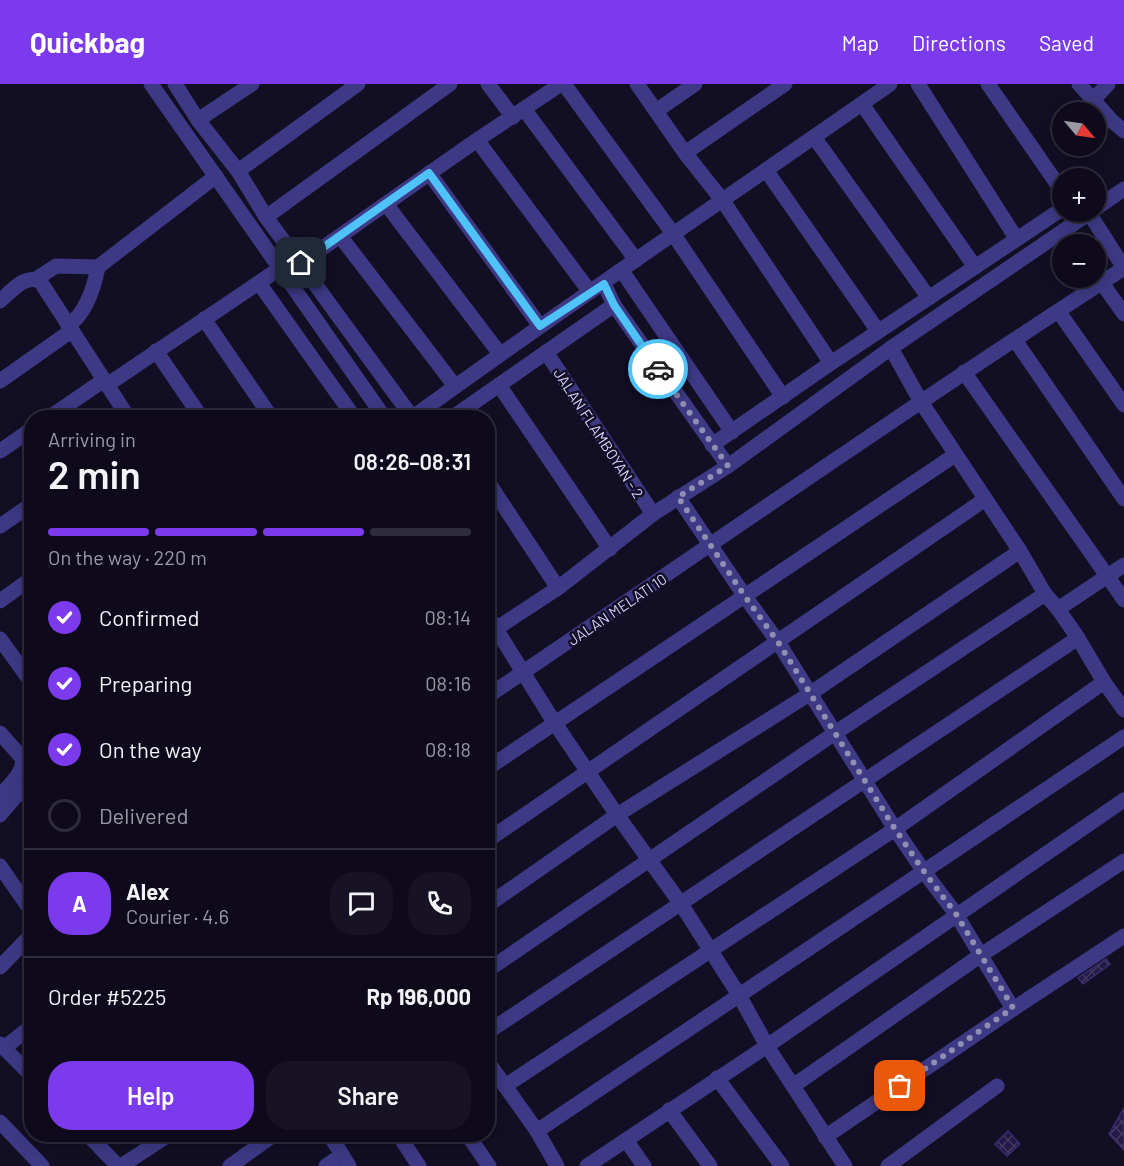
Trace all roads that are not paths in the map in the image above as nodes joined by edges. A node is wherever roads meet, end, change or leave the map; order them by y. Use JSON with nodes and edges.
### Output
{"nodes":[{"id":1,"x":151,"y":84,"type":"edge"},
{"id":2,"x":175,"y":84,"type":"edge"},
{"id":3,"x":252,"y":84,"type":"edge"},
{"id":4,"x":358,"y":84,"type":"edge"},
{"id":5,"x":450,"y":84,"type":"edge"},
{"id":6,"x":488,"y":84,"type":"edge"},
{"id":7,"x":563,"y":84,"type":"edge"},
{"id":8,"x":638,"y":84,"type":"edge"},
{"id":9,"x":695,"y":84,"type":"edge"},
{"id":10,"x":785,"y":84,"type":"edge"},
{"id":11,"x":891,"y":84,"type":"edge"},
{"id":12,"x":918,"y":84,"type":"edge"},
{"id":13,"x":988,"y":84,"type":"edge"},
{"id":14,"x":1079,"y":84,"type":"edge"},
{"id":15,"x":1108,"y":84,"type":"edge"},
{"id":16,"x":1093,"y":100,"type":"junction"},
{"id":17,"x":862,"y":104,"type":"junction"},
{"id":18,"x":656,"y":111,"type":"junction"},
{"id":19,"x":518,"y":113,"type":"junction"},
{"id":20,"x":198,"y":120,"type":"junction"},
{"id":21,"x":1124,"y":131,"type":"edge"},
{"id":22,"x":814,"y":137,"type":"junction"},
{"id":23,"x":477,"y":140,"type":"junction"},
{"id":24,"x":222,"y":150,"type":"junction"},
{"id":25,"x":686,"y":153,"type":"junction"},
{"id":26,"x":207,"y":163,"type":"junction"},
{"id":27,"x":238,"y":171,"type":"junction"},
{"id":28,"x":766,"y":171,"type":"junction"},
{"id":29,"x":429,"y":173,"type":"junction"},
{"id":30,"x":216,"y":176,"type":"junction"},
{"id":31,"x":1052,"y":177,"type":"edge"},
{"id":32,"x":1124,"y":189,"type":"edge"},
{"id":33,"x":723,"y":201,"type":"junction"},
{"id":34,"x":1106,"y":201,"type":"edge"},
{"id":35,"x":386,"y":204,"type":"junction"},
{"id":36,"x":1052,"y":215,"type":"edge"},
{"id":37,"x":266,"y":217,"type":"junction"},
{"id":38,"x":1076,"y":222,"type":"edge"},
{"id":39,"x":1098,"y":222,"type":"edge"},
{"id":40,"x":674,"y":235,"type":"junction"},
{"id":41,"x":340,"y":236,"type":"junction"},
{"id":42,"x":1016,"y":238,"type":"junction"},
{"id":43,"x":636,"y":260,"type":"junction"},
{"id":44,"x":301,"y":263,"type":"junction"},
{"id":45,"x":98,"y":267,"type":"junction"},
{"id":46,"x":975,"y":267,"type":"junction"},
{"id":47,"x":1124,"y":268,"type":"edge"},
{"id":48,"x":622,"y":271,"type":"junction"},
{"id":49,"x":282,"y":272,"type":"junction"},
{"id":50,"x":36,"y":279,"type":"junction"},
{"id":51,"x":1106,"y":280,"type":"edge"},
{"id":52,"x":259,"y":284,"type":"junction"},
{"id":53,"x":604,"y":284,"type":"junction"},
{"id":54,"x":1095,"y":288,"type":"edge"},
{"id":55,"x":1105,"y":288,"type":"edge"},
{"id":56,"x":590,"y":292,"type":"junction"},
{"id":57,"x":929,"y":298,"type":"junction"},
{"id":58,"x":0,"y":301,"type":"edge"},
{"id":59,"x":614,"y":305,"type":"junction"},
{"id":60,"x":1059,"y":312,"type":"junction"},
{"id":61,"x":1124,"y":315,"type":"edge"},
{"id":62,"x":204,"y":319,"type":"junction"},
{"id":63,"x":540,"y":326,"type":"junction"},
{"id":64,"x":70,"y":328,"type":"junction"},
{"id":65,"x":878,"y":331,"type":"junction"},
{"id":66,"x":1015,"y":340,"type":"junction"},
{"id":67,"x":891,"y":348,"type":"junction"},
{"id":68,"x":156,"y":351,"type":"junction"},
{"id":69,"x":546,"y":352,"type":"junction"},
{"id":70,"x":500,"y":354,"type":"junction"},
{"id":71,"x":831,"y":363,"type":"junction"},
{"id":72,"x":964,"y":372,"type":"junction"},
{"id":73,"x":0,"y":381,"type":"edge"},
{"id":74,"x":105,"y":383,"type":"junction"},
{"id":75,"x":499,"y":385,"type":"junction"},
{"id":76,"x":455,"y":386,"type":"junction"},
{"id":77,"x":783,"y":397,"type":"junction"},
{"id":78,"x":373,"y":402,"type":"junction"},
{"id":79,"x":921,"y":402,"type":"junction"},
{"id":80,"x":1124,"y":405,"type":"edge"},
{"id":81,"x":61,"y":410,"type":"edge"},
{"id":82,"x":123,"y":410,"type":"edge"},
{"id":83,"x":196,"y":410,"type":"edge"},
{"id":84,"x":266,"y":410,"type":"edge"},
{"id":85,"x":349,"y":410,"type":"edge"},
{"id":86,"x":363,"y":410,"type":"edge"},
{"id":87,"x":379,"y":410,"type":"edge"},
{"id":88,"x":407,"y":410,"type":"edge"},
{"id":89,"x":422,"y":410,"type":"edge"},
{"id":90,"x":463,"y":410,"type":"edge"},
{"id":91,"x":732,"y":432,"type":"junction"},
{"id":92,"x":24,"y":434,"type":"edge"},
{"id":93,"x":712,"y":445,"type":"junction"},
{"id":94,"x":0,"y":451,"type":"edge"},
{"id":95,"x":955,"y":455,"type":"junction"},
{"id":96,"x":728,"y":466,"type":"junction"},
{"id":97,"x":495,"y":493,"type":"edge"},
{"id":98,"x":678,"y":497,"type":"junction"},
{"id":99,"x":1124,"y":499,"type":"edge"},
{"id":100,"x":984,"y":500,"type":"junction"},
{"id":101,"x":24,"y":510,"type":"edge"},
{"id":102,"x":653,"y":514,"type":"junction"},
{"id":103,"x":0,"y":526,"type":"edge"},
{"id":104,"x":711,"y":544,"type":"junction"},
{"id":105,"x":610,"y":549,"type":"junction"},
{"id":106,"x":1020,"y":551,"type":"junction"},
{"id":107,"x":1124,"y":565,"type":"edge"},
{"id":108,"x":1108,"y":576,"type":"junction"},
{"id":109,"x":24,"y":584,"type":"edge"},
{"id":110,"x":558,"y":588,"type":"junction"},
{"id":111,"x":1045,"y":594,"type":"junction"},
{"id":112,"x":744,"y":595,"type":"junction"},
{"id":113,"x":1124,"y":600,"type":"edge"},
{"id":114,"x":0,"y":601,"type":"edge"},
{"id":115,"x":1058,"y":609,"type":"junction"},
{"id":116,"x":495,"y":623,"type":"edge"},
{"id":117,"x":495,"y":633,"type":"edge"},
{"id":118,"x":1078,"y":638,"type":"junction"},
{"id":119,"x":0,"y":639,"type":"edge"},
{"id":120,"x":778,"y":642,"type":"junction"},
{"id":121,"x":24,"y":662,"type":"edge"},
{"id":122,"x":522,"y":673,"type":"junction"},
{"id":123,"x":1104,"y":682,"type":"junction"},
{"id":124,"x":495,"y":691,"type":"edge"},
{"id":125,"x":811,"y":693,"type":"junction"},
{"id":126,"x":1124,"y":710,"type":"edge"},
{"id":127,"x":554,"y":722,"type":"junction"},
{"id":128,"x":0,"y":733,"type":"edge"},
{"id":129,"x":835,"y":733,"type":"junction"},
{"id":130,"x":1124,"y":738,"type":"edge"},
{"id":131,"x":495,"y":763,"type":"edge"},
{"id":132,"x":588,"y":771,"type":"junction"},
{"id":133,"x":865,"y":778,"type":"junction"},
{"id":134,"x":24,"y":786,"type":"edge"},
{"id":135,"x":22,"y":789,"type":"junction"},
{"id":136,"x":24,"y":792,"type":"edge"},
{"id":137,"x":0,"y":796,"type":"edge"},
{"id":138,"x":1124,"y":800,"type":"edge"},
{"id":139,"x":0,"y":815,"type":"edge"},
{"id":140,"x":617,"y":815,"type":"junction"},
{"id":141,"x":895,"y":829,"type":"junction"},
{"id":142,"x":495,"y":835,"type":"edge"},
{"id":143,"x":649,"y":860,"type":"junction"},
{"id":144,"x":1124,"y":861,"type":"edge"},
{"id":145,"x":0,"y":867,"type":"edge"},
{"id":146,"x":925,"y":873,"type":"junction"},
{"id":147,"x":495,"y":900,"type":"edge"},
{"id":148,"x":24,"y":901,"type":"edge"},
{"id":149,"x":681,"y":904,"type":"junction"},
{"id":150,"x":956,"y":914,"type":"junction"},
{"id":151,"x":1124,"y":936,"type":"edge"},
{"id":152,"x":24,"y":942,"type":"edge"},
{"id":153,"x":710,"y":951,"type":"junction"},
{"id":154,"x":981,"y":955,"type":"junction"},
{"id":155,"x":495,"y":965,"type":"edge"},
{"id":156,"x":0,"y":966,"type":"edge"},
{"id":157,"x":739,"y":995,"type":"junction"},
{"id":158,"x":1013,"y":1008,"type":"junction"},
{"id":159,"x":495,"y":1027,"type":"edge"},
{"id":160,"x":24,"y":1031,"type":"edge"},
{"id":161,"x":2,"y":1046,"type":"edge"},
{"id":162,"x":767,"y":1046,"type":"junction"},
{"id":163,"x":24,"y":1068,"type":"edge"},
{"id":164,"x":495,"y":1072,"type":"edge"},
{"id":165,"x":717,"y":1077,"type":"junction"},
{"id":166,"x":505,"y":1086,"type":"junction"},
{"id":167,"x":793,"y":1086,"type":"junction"},
{"id":168,"x":997,"y":1086,"type":"dead end"},
{"id":169,"x":669,"y":1110,"type":"junction"},
{"id":170,"x":0,"y":1122,"type":"edge"},
{"id":171,"x":537,"y":1131,"type":"junction"},
{"id":172,"x":825,"y":1137,"type":"junction"},
{"id":173,"x":626,"y":1140,"type":"junction"},
{"id":174,"x":95,"y":1142,"type":"edge"},
{"id":175,"x":155,"y":1142,"type":"edge"},
{"id":176,"x":264,"y":1142,"type":"edge"},
{"id":177,"x":334,"y":1142,"type":"edge"},
{"id":178,"x":403,"y":1142,"type":"edge"},
{"id":179,"x":472,"y":1142,"type":"edge"},
{"id":180,"x":345,"y":1160,"type":"edge"},
{"id":181,"x":39,"y":1165,"type":"edge"},
{"id":182,"x":119,"y":1166,"type":"edge"},
{"id":183,"x":230,"y":1166,"type":"edge"},
{"id":184,"x":326,"y":1166,"type":"edge"},
{"id":185,"x":419,"y":1166,"type":"edge"},
{"id":186,"x":489,"y":1166,"type":"edge"},
{"id":187,"x":557,"y":1166,"type":"edge"},
{"id":188,"x":587,"y":1166,"type":"edge"},
{"id":189,"x":644,"y":1166,"type":"edge"},
{"id":190,"x":710,"y":1166,"type":"edge"},
{"id":191,"x":782,"y":1166,"type":"edge"},
{"id":192,"x":845,"y":1166,"type":"edge"},
{"id":193,"x":888,"y":1166,"type":"edge"}],
"edges":[{"from":1,"to":26,"type":"street"},
{"from":2,"to":20,"type":"street"},
{"from":3,"to":20,"type":"street"},
{"from":4,"to":27,"type":"street"},
{"from":5,"to":37,"type":"street"},
{"from":6,"to":19,"type":"street"},
{"from":7,"to":19,"type":"street"},
{"from":7,"to":40,"type":"street"},
{"from":8,"to":18,"type":"street"},
{"from":9,"to":18,"type":"street"},
{"from":10,"to":25,"type":"street"},
{"from":11,"to":17,"type":"street"},
{"from":12,"to":42,"type":"street"},
{"from":13,"to":31,"type":"street"},
{"from":14,"to":16,"type":"street"},
{"from":15,"to":16,"type":"street"},
{"from":16,"to":21,"type":"street"},
{"from":17,"to":22,"type":"street"},
{"from":17,"to":46,"type":"street"},
{"from":18,"to":25,"type":"street"},
{"from":19,"to":23,"type":"street"},
{"from":19,"to":43,"type":"street"},
{"from":20,"to":24,"type":"street"},
{"from":22,"to":28,"type":"street"},
{"from":22,"to":57,"type":"street"},
{"from":23,"to":29,"type":"street"},
{"from":23,"to":56,"type":"street"},
{"from":24,"to":26,"type":"street"},
{"from":24,"to":27,"type":"street"},
{"from":25,"to":33,"type":"street"},
{"from":26,"to":30,"type":"street"},
{"from":27,"to":37,"type":"street"},
{"from":28,"to":33,"type":"street"},
{"from":28,"to":65,"type":"street"},
{"from":29,"to":35,"type":"street"},
{"from":29,"to":63,"type":"street"},
{"from":30,"to":45,"type":"street"},
{"from":30,"to":49,"type":"street"},
{"from":32,"to":34,"type":"street"},
{"from":33,"to":40,"type":"street"},
{"from":33,"to":71,"type":"street"},
{"from":35,"to":41,"type":"street"},
{"from":35,"to":70,"type":"street"},
{"from":36,"to":42,"type":"street"},
{"from":37,"to":44,"type":"street"},
{"from":38,"to":67,"type":"street"},
{"from":39,"to":47,"type":"street"},
{"from":40,"to":43,"type":"street"},
{"from":40,"to":77,"type":"street"},
{"from":41,"to":44,"type":"street"},
{"from":41,"to":76,"type":"street"},
{"from":42,"to":46,"type":"street"},
{"from":43,"to":48,"type":"street"},
{"from":44,"to":49,"type":"street"},
{"from":44,"to":88,"type":"street"},
{"from":45,"to":50,"type":"street"},
{"from":45,"to":64,"type":"street"},
{"from":46,"to":57,"type":"street"},
{"from":47,"to":51,"type":"street","name":"JALAN MELATI 10"},
{"from":48,"to":53,"type":"street"},
{"from":48,"to":91,"type":"street"},
{"from":49,"to":52,"type":"street"},
{"from":49,"to":78,"type":"street"},
{"from":50,"to":58,"type":"street"},
{"from":50,"to":64,"type":"street"},
{"from":52,"to":62,"type":"street"},
{"from":52,"to":85,"type":"street"},
{"from":53,"to":56,"type":"street"},
{"from":53,"to":59,"type":"street"},
{"from":54,"to":60,"type":"street","name":"JALAN MELATI 10"},
{"from":55,"to":61,"type":"street"},
{"from":56,"to":63,"type":"street"},
{"from":57,"to":65,"type":"street"},
{"from":59,"to":69,"type":"street"},
{"from":59,"to":93,"type":"street"},
{"from":60,"to":66,"type":"street","name":"JALAN MELATI 10"},
{"from":60,"to":80,"type":"street"},
{"from":62,"to":68,"type":"street"},
{"from":62,"to":84,"type":"street"},
{"from":63,"to":70,"type":"street"},
{"from":64,"to":73,"type":"street"},
{"from":64,"to":74,"type":"street"},
{"from":65,"to":71,"type":"street"},
{"from":66,"to":72,"type":"street","name":"JALAN MELATI 10"},
{"from":66,"to":99,"type":"street"},
{"from":67,"to":79,"type":"street"},
{"from":67,"to":96,"type":"street"},
{"from":68,"to":74,"type":"street"},
{"from":68,"to":83,"type":"street"},
{"from":69,"to":75,"type":"street"},
{"from":69,"to":102,"type":"street","name":"JALAN FLAMBOYAN - 2"},
{"from":70,"to":76,"type":"street"},
{"from":71,"to":77,"type":"street"},
{"from":72,"to":79,"type":"street","name":"JALAN MELATI 10"},
{"from":72,"to":108,"type":"street"},
{"from":74,"to":81,"type":"street"},
{"from":74,"to":82,"type":"street"},
{"from":75,"to":90,"type":"street"},
{"from":75,"to":105,"type":"street"},
{"from":76,"to":89,"type":"street"},
{"from":77,"to":91,"type":"street"},
{"from":78,"to":86,"type":"street"},
{"from":78,"to":87,"type":"street"},
{"from":79,"to":95,"type":"street"},
{"from":79,"to":104,"type":"street","name":"JALAN MELATI 10"},
{"from":91,"to":93,"type":"street"},
{"from":92,"to":94,"type":"street"},
{"from":93,"to":96,"type":"street"},
{"from":95,"to":100,"type":"street"},
{"from":95,"to":112,"type":"street"},
{"from":96,"to":98,"type":"street"},
{"from":97,"to":110,"type":"street"},
{"from":98,"to":102,"type":"street"},
{"from":98,"to":104,"type":"street"},
{"from":100,"to":106,"type":"street"},
{"from":100,"to":120,"type":"street"},
{"from":101,"to":103,"type":"street"},
{"from":102,"to":105,"type":"street"},
{"from":104,"to":112,"type":"street"},
{"from":104,"to":122,"type":"street","name":"JALAN MELATI 10"},
{"from":105,"to":110,"type":"street"},
{"from":106,"to":111,"type":"street"},
{"from":106,"to":125,"type":"street"},
{"from":107,"to":108,"type":"street"},
{"from":108,"to":113,"type":"street"},
{"from":108,"to":115,"type":"street"},
{"from":109,"to":114,"type":"street"},
{"from":110,"to":116,"type":"street"},
{"from":111,"to":115,"type":"street"},
{"from":111,"to":129,"type":"street"},
{"from":112,"to":120,"type":"street"},
{"from":112,"to":127,"type":"street"},
{"from":115,"to":118,"type":"street"},
{"from":117,"to":122,"type":"street"},
{"from":118,"to":123,"type":"street"},
{"from":118,"to":133,"type":"street"},
{"from":119,"to":121,"type":"street"},
{"from":120,"to":125,"type":"street"},
{"from":120,"to":132,"type":"street"},
{"from":122,"to":124,"type":"street","name":"JALAN MELATI 10"},
{"from":122,"to":127,"type":"street"},
{"from":123,"to":126,"type":"street"},
{"from":123,"to":141,"type":"street"},
{"from":125,"to":129,"type":"street"},
{"from":125,"to":140,"type":"street"},
{"from":127,"to":131,"type":"street"},
{"from":127,"to":132,"type":"street"},
{"from":128,"to":137,"type":"street"},
{"from":129,"to":133,"type":"street"},
{"from":129,"to":143,"type":"street"},
{"from":130,"to":146,"type":"street"},
{"from":132,"to":140,"type":"street"},
{"from":132,"to":142,"type":"street"},
{"from":133,"to":141,"type":"street"},
{"from":133,"to":149,"type":"street"},
{"from":134,"to":135,"type":"street"},
{"from":135,"to":136,"type":"street"},
{"from":135,"to":139,"type":"street"},
{"from":138,"to":150,"type":"street"},
{"from":140,"to":143,"type":"street"},
{"from":140,"to":147,"type":"street"},
{"from":141,"to":146,"type":"street"},
{"from":141,"to":153,"type":"street"},
{"from":143,"to":149,"type":"street"},
{"from":143,"to":155,"type":"street"},
{"from":144,"to":154,"type":"street"},
{"from":145,"to":148,"type":"street"},
{"from":146,"to":150,"type":"street"},
{"from":146,"to":157,"type":"street"},
{"from":149,"to":153,"type":"street"},
{"from":149,"to":159,"type":"street"},
{"from":150,"to":154,"type":"street"},
{"from":150,"to":162,"type":"street"},
{"from":151,"to":158,"type":"street"},
{"from":152,"to":156,"type":"street"},
{"from":153,"to":157,"type":"street"},
{"from":153,"to":166,"type":"street"},
{"from":154,"to":158,"type":"street"},
{"from":154,"to":167,"type":"street"},
{"from":157,"to":162,"type":"street"},
{"from":157,"to":171,"type":"street"},
{"from":158,"to":172,"type":"street"},
{"from":160,"to":161,"type":"street"},
{"from":161,"to":163,"type":"street"},
{"from":162,"to":165,"type":"street"},
{"from":162,"to":167,"type":"street"},
{"from":164,"to":166,"type":"street"},
{"from":165,"to":169,"type":"street"},
{"from":165,"to":191,"type":"street"},
{"from":166,"to":171,"type":"street"},
{"from":167,"to":172,"type":"street"},
{"from":168,"to":193,"type":"street"},
{"from":169,"to":173,"type":"street"},
{"from":169,"to":190,"type":"street"},
{"from":170,"to":181,"type":"street"},
{"from":171,"to":187,"type":"street"},
{"from":172,"to":192,"type":"street"},
{"from":173,"to":188,"type":"street"},
{"from":173,"to":189,"type":"street"},
{"from":174,"to":182,"type":"street"},
{"from":175,"to":182,"type":"street"},
{"from":176,"to":183,"type":"street"},
{"from":177,"to":180,"type":"street"},
{"from":178,"to":185,"type":"street"},
{"from":179,"to":186,"type":"street"},
{"from":180,"to":184,"type":"street"}]}
